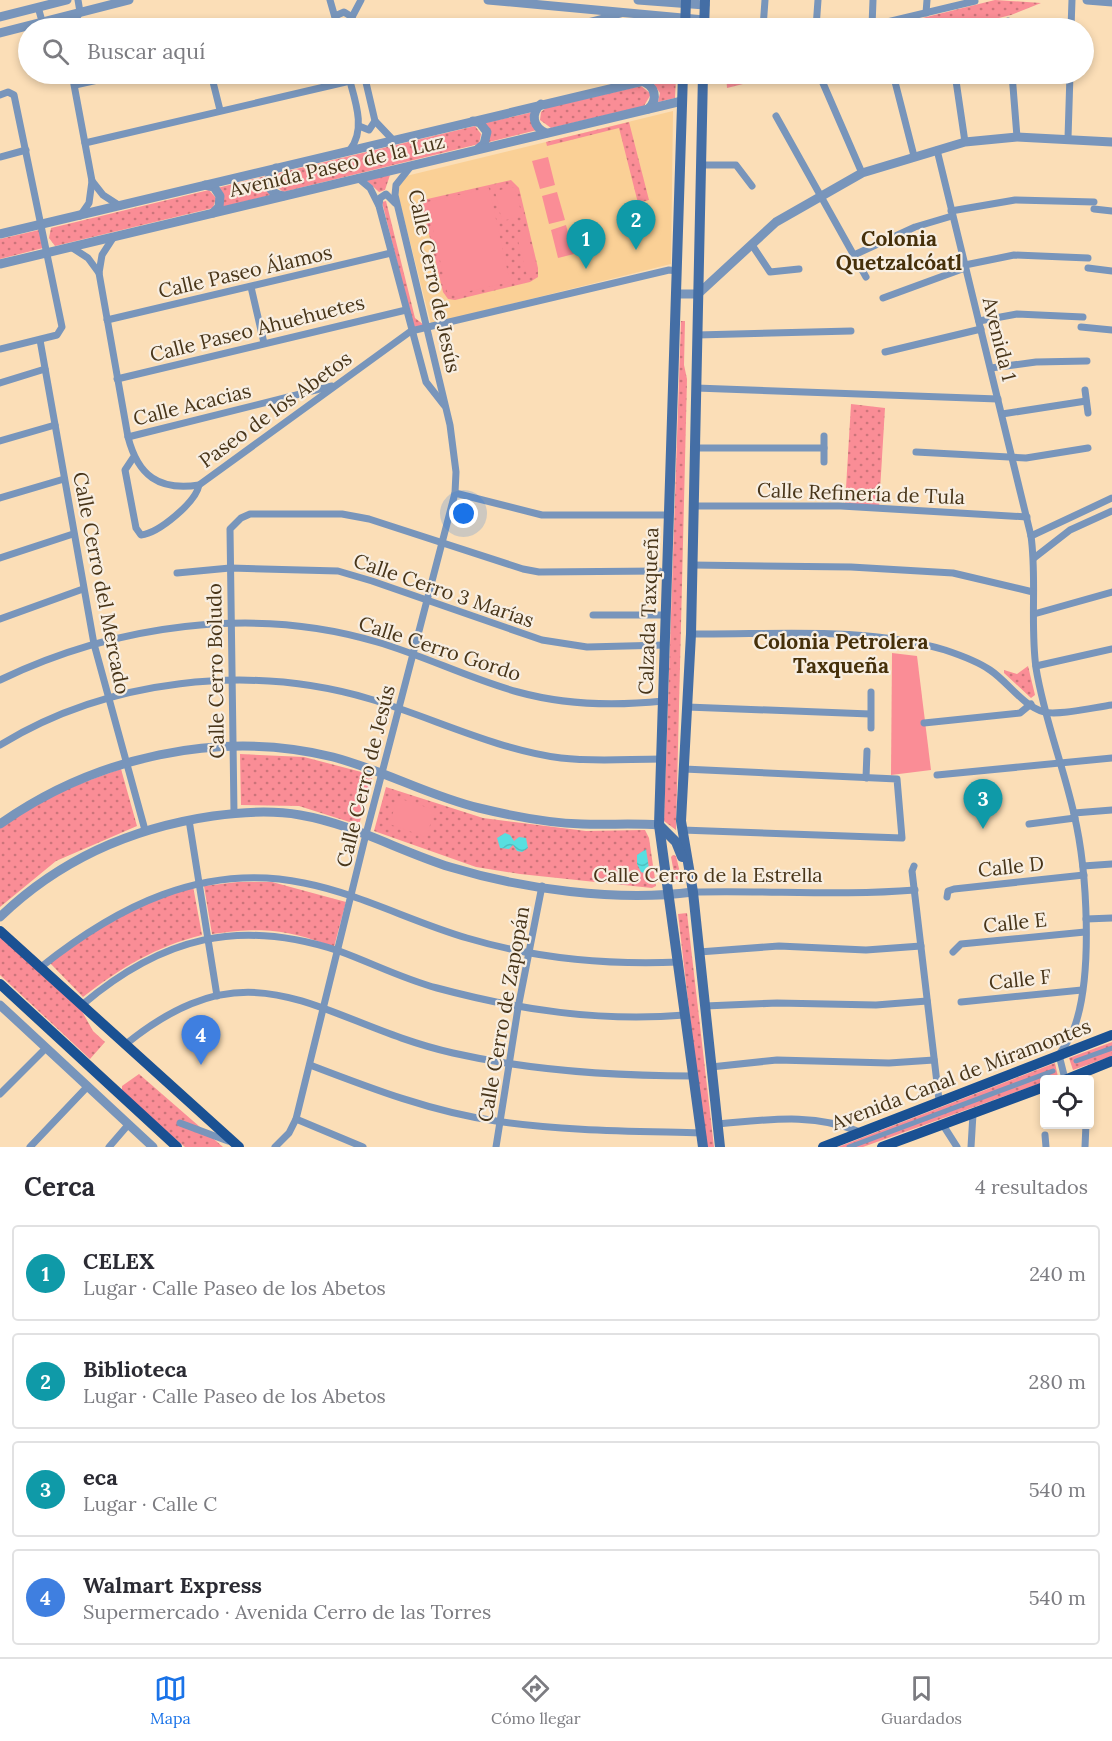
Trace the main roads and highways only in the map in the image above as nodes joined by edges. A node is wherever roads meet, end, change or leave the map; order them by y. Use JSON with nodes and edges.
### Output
{"nodes":[{"id":1,"x":686,"y":2,"type":"edge"},
{"id":2,"x":705,"y":2,"type":"edge"},
{"id":3,"x":685,"y":18,"type":"edge"},
{"id":4,"x":704,"y":18,"type":"edge"},
{"id":5,"x":683,"y":84,"type":"edge"},
{"id":6,"x":703,"y":84,"type":"edge"},
{"id":7,"x":659,"y":825,"type":"junction"},
{"id":8,"x":691,"y":880,"type":"junction"},
{"id":9,"x":0,"y":931,"type":"edge"},
{"id":10,"x":0,"y":984,"type":"edge"},
{"id":11,"x":1112,"y":1035,"type":"edge"},
{"id":12,"x":1112,"y":1061,"type":"edge"},
{"id":13,"x":1087,"y":1075,"type":"edge"},
{"id":14,"x":1040,"y":1089,"type":"edge"},
{"id":15,"x":231,"y":1142,"type":"edge"},
{"id":16,"x":177,"y":1147,"type":"edge"},
{"id":17,"x":241,"y":1147,"type":"edge"},
{"id":18,"x":703,"y":1147,"type":"edge"},
{"id":19,"x":720,"y":1147,"type":"edge"},
{"id":20,"x":823,"y":1147,"type":"edge"},
{"id":21,"x":882,"y":1147,"type":"edge"}],
"edges":[{"from":1,"to":3,"type":"main road"},
{"from":2,"to":4,"type":"main road"},
{"from":5,"to":7,"type":"main road","name":"Calzada Taxqueña"},
{"from":6,"to":8,"type":"main road"},
{"from":7,"to":8,"type":"main road"},
{"from":7,"to":18,"type":"main road","name":"Calzada Taxqueña"},
{"from":8,"to":19,"type":"main road"},
{"from":9,"to":15,"type":"main road"},
{"from":10,"to":16,"type":"main road"},
{"from":11,"to":20,"type":"main road","name":"Avenida Canal de Miramontes"},
{"from":12,"to":13,"type":"main road"},
{"from":14,"to":21,"type":"main road","name":"Avenida Canal de Miramontes"},
{"from":15,"to":17,"type":"main road"}]}
